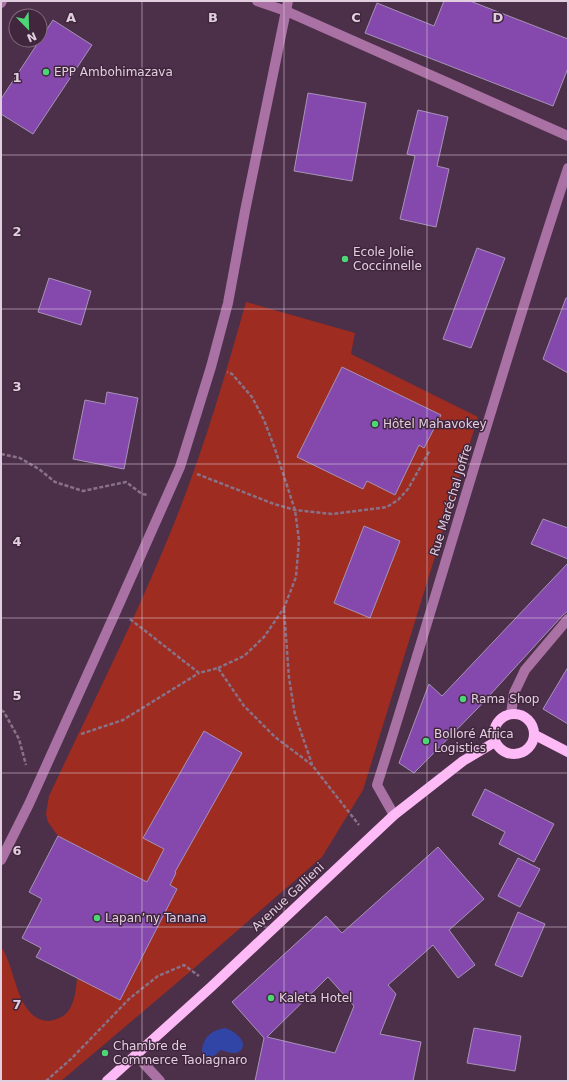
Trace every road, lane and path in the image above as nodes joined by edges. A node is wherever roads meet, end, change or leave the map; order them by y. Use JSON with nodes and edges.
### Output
{"nodes":[{"id":1,"x":257,"y":1,"type":"edge"},
{"id":2,"x":288,"y":1,"type":"edge"},
{"id":3,"x":286,"y":11,"type":"junction"},
{"id":4,"x":568,"y":136,"type":"edge"},
{"id":5,"x":568,"y":168,"type":"edge"},
{"id":6,"x":211,"y":366,"type":"junction"},
{"id":7,"x":430,"y":450,"type":"dead end"},
{"id":8,"x":1,"y":454,"type":"edge"},
{"id":9,"x":180,"y":467,"type":"junction"},
{"id":10,"x":165,"y":500,"type":"junction"},
{"id":11,"x":295,"y":510,"type":"junction"},
{"id":12,"x":284,"y":608,"type":"junction"},
{"id":13,"x":117,"y":609,"type":"junction"},
{"id":14,"x":568,"y":619,"type":"edge"},
{"id":15,"x":218,"y":668,"type":"junction"},
{"id":16,"x":199,"y":674,"type":"junction"},
{"id":17,"x":1,"y":710,"type":"edge"},
{"id":18,"x":511,"y":714,"type":"junction"},
{"id":19,"x":534,"y":735,"type":"junction"},
{"id":20,"x":59,"y":738,"type":"junction"},
{"id":21,"x":495,"y":742,"type":"junction"},
{"id":22,"x":568,"y":752,"type":"edge"},
{"id":23,"x":312,"y":765,"type":"junction"},
{"id":24,"x":27,"y":768,"type":"dead end"},
{"id":25,"x":394,"y":815,"type":"junction"},
{"id":26,"x":369,"y":838,"type":"junction"},
{"id":27,"x":1,"y":860,"type":"edge"},
{"id":28,"x":211,"y":987,"type":"junction"},
{"id":29,"x":136,"y":1055,"type":"junction"},
{"id":30,"x":46,"y":1081,"type":"edge"},
{"id":31,"x":107,"y":1081,"type":"edge"},
{"id":32,"x":160,"y":1081,"type":"edge"}],
"edges":[{"from":1,"to":3,"type":"street"},
{"from":2,"to":3,"type":"street"},
{"from":3,"to":4,"type":"street"},
{"from":3,"to":6,"type":"street"},
{"from":5,"to":25,"type":"street","name":"Rue Maréchal Joffre"},
{"from":6,"to":9,"type":"street"},
{"from":6,"to":11,"type":"path"},
{"from":7,"to":11,"type":"path"},
{"from":8,"to":10,"type":"path"},
{"from":9,"to":10,"type":"street"},
{"from":9,"to":11,"type":"path"},
{"from":10,"to":13,"type":"street"},
{"from":11,"to":12,"type":"path"},
{"from":12,"to":15,"type":"path"},
{"from":12,"to":23,"type":"path"},
{"from":13,"to":16,"type":"path"},
{"from":13,"to":20,"type":"street"},
{"from":14,"to":18,"type":"street"},
{"from":15,"to":16,"type":"path"},
{"from":15,"to":23,"type":"path"},
{"from":16,"to":20,"type":"path"},
{"from":17,"to":24,"type":"path"},
{"from":18,"to":19,"type":"main road"},
{"from":18,"to":21,"type":"main road"},
{"from":19,"to":21,"type":"main road"},
{"from":19,"to":22,"type":"main road"},
{"from":20,"to":27,"type":"street"},
{"from":21,"to":25,"type":"main road","name":"Avenue Gallieni"},
{"from":23,"to":26,"type":"path"},
{"from":25,"to":26,"type":"main road","name":"Avenue Gallieni"},
{"from":26,"to":28,"type":"main road","name":"Avenue Gallieni"},
{"from":28,"to":29,"type":"main road","name":"Avenue Gallieni"},
{"from":28,"to":30,"type":"path"},
{"from":29,"to":31,"type":"main road","name":"Avenue Gallieni"},
{"from":29,"to":32,"type":"street"}]}
